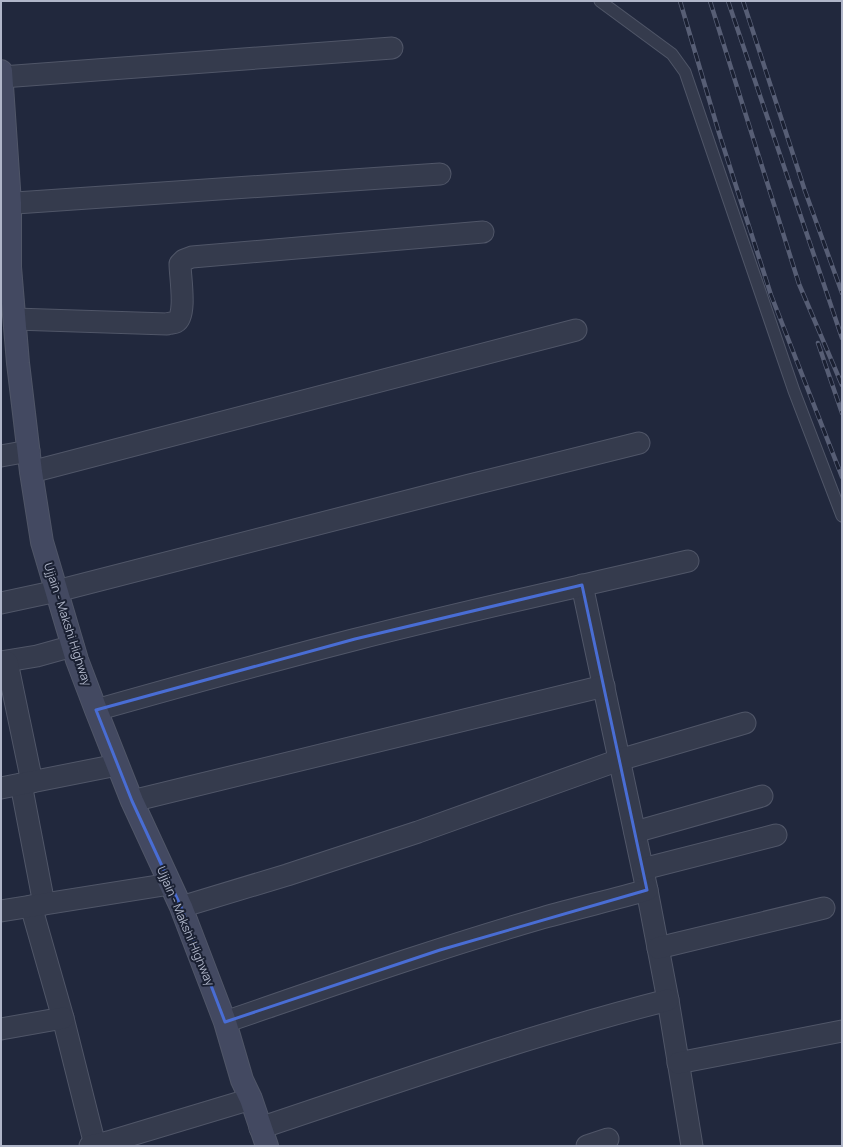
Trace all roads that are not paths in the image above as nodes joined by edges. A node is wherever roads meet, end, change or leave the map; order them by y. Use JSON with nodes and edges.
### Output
{"nodes":[{"id":1,"x":600,"y":1,"type":"edge"},
{"id":2,"x":392,"y":48,"type":"dead end"},
{"id":3,"x":1,"y":74,"type":"edge"},
{"id":4,"x":2,"y":104,"type":"edge"},
{"id":5,"x":440,"y":174,"type":"dead end"},
{"id":6,"x":6,"y":204,"type":"edge"},
{"id":7,"x":483,"y":232,"type":"dead end"},
{"id":8,"x":15,"y":319,"type":"junction"},
{"id":9,"x":576,"y":330,"type":"dead end"},
{"id":10,"x":639,"y":443,"type":"dead end"},
{"id":11,"x":1,"y":456,"type":"edge"},
{"id":12,"x":30,"y":462,"type":"junction"},
{"id":13,"x":842,"y":516,"type":"edge"},
{"id":14,"x":688,"y":561,"type":"dead end"},
{"id":15,"x":582,"y":586,"type":"junction"},
{"id":16,"x":57,"y":591,"type":"junction"},
{"id":17,"x":1,"y":603,"type":"edge"},
{"id":18,"x":73,"y":646,"type":"junction"},
{"id":19,"x":4,"y":662,"type":"edge"},
{"id":20,"x":604,"y":686,"type":"junction"},
{"id":21,"x":96,"y":710,"type":"junction"},
{"id":22,"x":745,"y":723,"type":"dead end"},
{"id":23,"x":620,"y":760,"type":"junction"},
{"id":24,"x":117,"y":765,"type":"junction"},
{"id":25,"x":27,"y":783,"type":"junction"},
{"id":26,"x":1,"y":788,"type":"edge"},
{"id":27,"x":762,"y":796,"type":"dead end"},
{"id":28,"x":132,"y":801,"type":"junction"},
{"id":29,"x":635,"y":832,"type":"junction"},
{"id":30,"x":776,"y":835,"type":"dead end"},
{"id":31,"x":643,"y":869,"type":"junction"},
{"id":32,"x":170,"y":884,"type":"junction"},
{"id":33,"x":648,"y":890,"type":"junction"},
{"id":34,"x":38,"y":905,"type":"junction"},
{"id":35,"x":181,"y":907,"type":"junction"},
{"id":36,"x":824,"y":908,"type":"dead end"},
{"id":37,"x":1,"y":911,"type":"edge"},
{"id":38,"x":658,"y":948,"type":"junction"},
{"id":39,"x":668,"y":1000,"type":"junction"},
{"id":40,"x":63,"y":1018,"type":"junction"},
{"id":41,"x":225,"y":1022,"type":"junction"},
{"id":42,"x":1,"y":1029,"type":"edge"},
{"id":43,"x":842,"y":1031,"type":"edge"},
{"id":44,"x":678,"y":1063,"type":"junction"},
{"id":45,"x":251,"y":1099,"type":"junction"},
{"id":46,"x":264,"y":1137,"type":"edge"},
{"id":47,"x":608,"y":1139,"type":"dead end"},
{"id":48,"x":100,"y":1145,"type":"edge"},
{"id":49,"x":587,"y":1146,"type":"edge"},
{"id":50,"x":692,"y":1146,"type":"edge"}],
"edges":[{"from":1,"to":13,"type":"lane"},
{"from":2,"to":3,"type":"street"},
{"from":3,"to":4,"type":"main road","name":"Ujjain - Makshi Highway"},
{"from":4,"to":6,"type":"main road","name":"Ujjain - Makshi Highway"},
{"from":5,"to":6,"type":"street"},
{"from":6,"to":8,"type":"main road","name":"Ujjain - Makshi Highway"},
{"from":7,"to":8,"type":"street"},
{"from":8,"to":12,"type":"main road","name":"Ujjain - Makshi Highway"},
{"from":9,"to":12,"type":"street"},
{"from":10,"to":16,"type":"street"},
{"from":11,"to":12,"type":"street"},
{"from":12,"to":16,"type":"main road","name":"Ujjain - Makshi Highway"},
{"from":14,"to":15,"type":"street"},
{"from":15,"to":20,"type":"street"},
{"from":15,"to":21,"type":"street"},
{"from":16,"to":17,"type":"street"},
{"from":16,"to":18,"type":"main road","name":"Ujjain - Makshi Highway"},
{"from":18,"to":19,"type":"street"},
{"from":18,"to":21,"type":"main road","name":"Ujjain - Makshi Highway"},
{"from":19,"to":25,"type":"street"},
{"from":20,"to":23,"type":"street"},
{"from":20,"to":28,"type":"street"},
{"from":21,"to":24,"type":"main road","name":"Ujjain - Makshi Highway"},
{"from":22,"to":23,"type":"street"},
{"from":23,"to":29,"type":"street"},
{"from":23,"to":35,"type":"street"},
{"from":24,"to":25,"type":"street"},
{"from":24,"to":28,"type":"main road","name":"Ujjain - Makshi Highway"},
{"from":25,"to":26,"type":"street"},
{"from":25,"to":34,"type":"street"},
{"from":27,"to":29,"type":"street"},
{"from":28,"to":32,"type":"main road","name":"Ujjain - Makshi Highway"},
{"from":29,"to":31,"type":"street"},
{"from":30,"to":31,"type":"street"},
{"from":31,"to":33,"type":"street"},
{"from":32,"to":34,"type":"street"},
{"from":32,"to":35,"type":"main road","name":"Ujjain - Makshi Highway"},
{"from":33,"to":38,"type":"street"},
{"from":33,"to":41,"type":"street"},
{"from":34,"to":37,"type":"street"},
{"from":34,"to":40,"type":"street"},
{"from":35,"to":41,"type":"main road","name":"Ujjain - Makshi Highway"},
{"from":36,"to":38,"type":"street"},
{"from":38,"to":39,"type":"street"},
{"from":39,"to":44,"type":"street"},
{"from":39,"to":46,"type":"street"},
{"from":40,"to":42,"type":"street"},
{"from":40,"to":48,"type":"street"},
{"from":41,"to":45,"type":"main road","name":"Ujjain - Makshi Highway"},
{"from":43,"to":44,"type":"street"},
{"from":44,"to":50,"type":"street"},
{"from":45,"to":46,"type":"main road","name":"Ujjain - Makshi Highway"},
{"from":45,"to":48,"type":"street"},
{"from":47,"to":49,"type":"street"}]}
